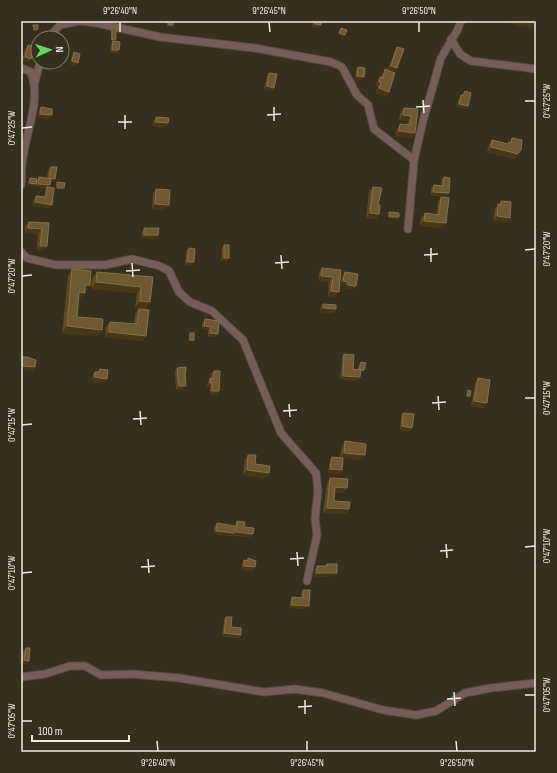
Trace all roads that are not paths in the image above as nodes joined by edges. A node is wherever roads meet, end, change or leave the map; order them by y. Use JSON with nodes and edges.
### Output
{"nodes":[{"id":1,"x":461,"y":21,"type":"edge"},
{"id":2,"x":55,"y":30,"type":"edge"},
{"id":3,"x":451,"y":39,"type":"junction"},
{"id":4,"x":21,"y":68,"type":"edge"},
{"id":5,"x":536,"y":69,"type":"edge"},
{"id":6,"x":38,"y":70,"type":"edge"},
{"id":7,"x":35,"y":82,"type":"junction"},
{"id":8,"x":414,"y":160,"type":"junction"},
{"id":9,"x":21,"y":185,"type":"edge"},
{"id":10,"x":408,"y":229,"type":"dead end"},
{"id":11,"x":21,"y":252,"type":"edge"},
{"id":12,"x":307,"y":580,"type":"dead end"},
{"id":13,"x":21,"y":677,"type":"edge"},
{"id":14,"x":536,"y":683,"type":"edge"}],
"edges":[{"from":1,"to":3,"type":"street"},
{"from":2,"to":8,"type":"street"},
{"from":3,"to":5,"type":"street"},
{"from":3,"to":8,"type":"street"},
{"from":4,"to":7,"type":"street"},
{"from":6,"to":7,"type":"street"},
{"from":7,"to":9,"type":"street"},
{"from":8,"to":10,"type":"street"},
{"from":11,"to":12,"type":"street"},
{"from":13,"to":14,"type":"street"}]}
